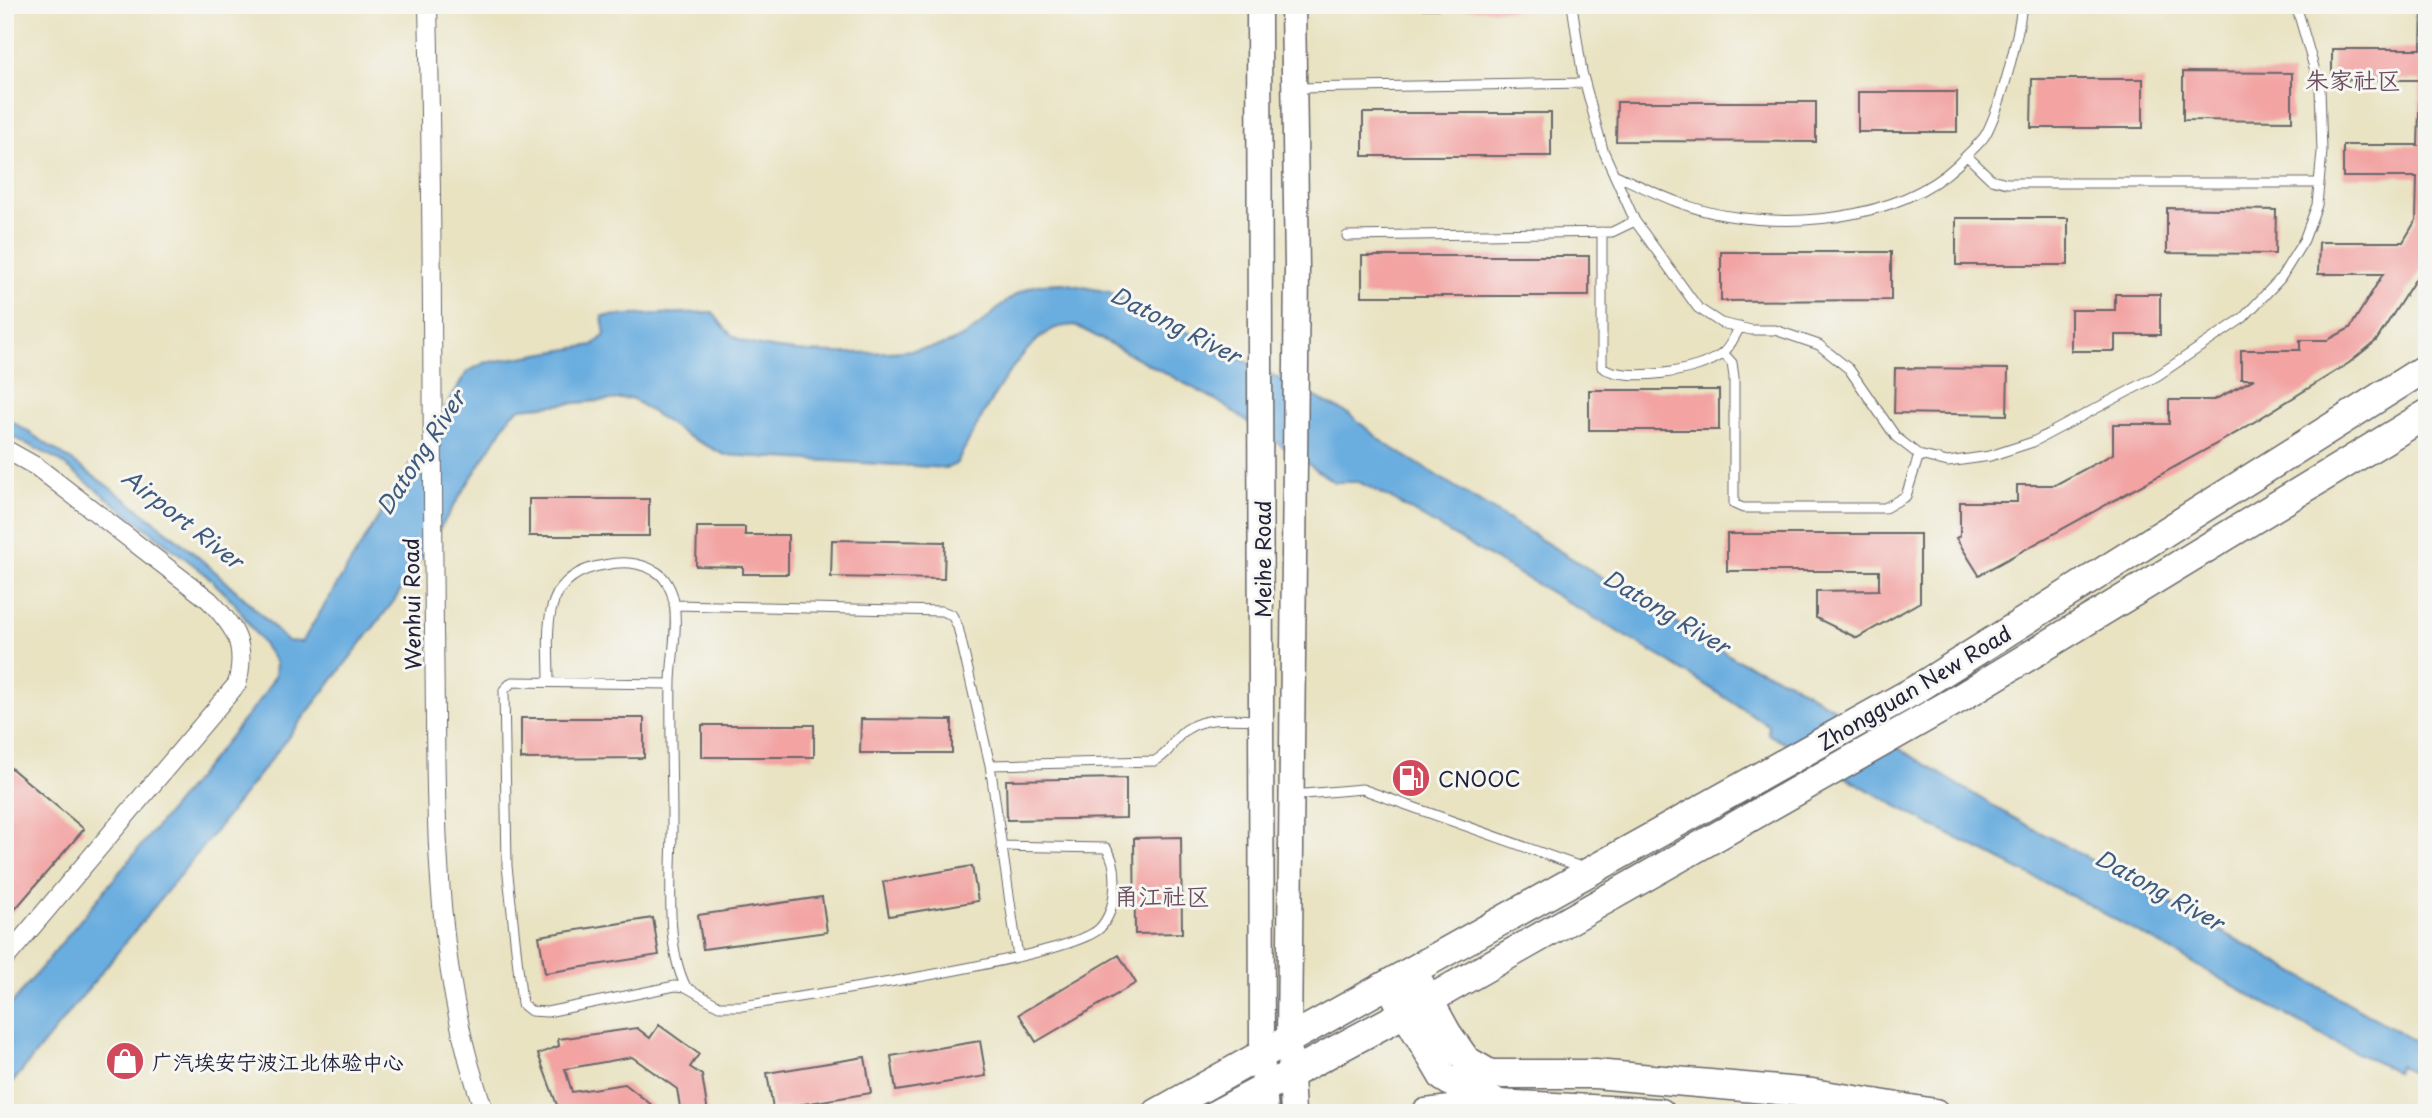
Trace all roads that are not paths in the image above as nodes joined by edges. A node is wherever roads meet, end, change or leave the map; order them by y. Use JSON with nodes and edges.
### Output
{"nodes":[{"id":1,"x":428,"y":5,"type":"edge"},
{"id":2,"x":1259,"y":5,"type":"edge"},
{"id":3,"x":1293,"y":5,"type":"edge"},
{"id":4,"x":1572,"y":5,"type":"edge"},
{"id":5,"x":2087,"y":5,"type":"edge"},
{"id":6,"x":2296,"y":5,"type":"edge"},
{"id":7,"x":2022,"y":6,"type":"edge"},
{"id":8,"x":1585,"y":83,"type":"junction"},
{"id":9,"x":1294,"y":88,"type":"junction"},
{"id":10,"x":1967,"y":156,"type":"junction"},
{"id":11,"x":1614,"y":174,"type":"junction"},
{"id":12,"x":2319,"y":183,"type":"junction"},
{"id":13,"x":1635,"y":221,"type":"junction"},
{"id":14,"x":1602,"y":232,"type":"junction"},
{"id":15,"x":1346,"y":236,"type":"dead end"},
{"id":16,"x":1740,"y":327,"type":"junction"},
{"id":17,"x":1724,"y":354,"type":"junction"},
{"id":18,"x":2427,"y":367,"type":"edge"},
{"id":19,"x":2427,"y":414,"type":"edge"},
{"id":20,"x":5,"y":449,"type":"edge"},
{"id":21,"x":1919,"y":455,"type":"junction"},
{"id":22,"x":674,"y":605,"type":"junction"},
{"id":23,"x":549,"y":682,"type":"junction"},
{"id":24,"x":671,"y":684,"type":"junction"},
{"id":25,"x":1262,"y":719,"type":"junction"},
{"id":26,"x":990,"y":765,"type":"junction"},
{"id":27,"x":1292,"y":795,"type":"junction"},
{"id":28,"x":1001,"y":846,"type":"junction"},
{"id":29,"x":1593,"y":870,"type":"junction"},
{"id":30,"x":1018,"y":957,"type":"junction"},
{"id":31,"x":5,"y":959,"type":"edge"},
{"id":32,"x":1400,"y":978,"type":"junction"},
{"id":33,"x":686,"y":987,"type":"junction"},
{"id":34,"x":1417,"y":1006,"type":"junction"},
{"id":35,"x":1289,"y":1039,"type":"junction"},
{"id":36,"x":1262,"y":1054,"type":"junction"},
{"id":37,"x":1290,"y":1073,"type":"junction"},
{"id":38,"x":1266,"y":1100,"type":"edge"},
{"id":39,"x":1500,"y":1104,"type":"junction"},
{"id":40,"x":1926,"y":1112,"type":"edge"},
{"id":41,"x":485,"y":1113,"type":"edge"},
{"id":42,"x":1157,"y":1113,"type":"edge"},
{"id":43,"x":1218,"y":1113,"type":"edge"},
{"id":44,"x":1293,"y":1113,"type":"edge"},
{"id":45,"x":1426,"y":1113,"type":"edge"},
{"id":46,"x":1661,"y":1113,"type":"edge"}],
"edges":[{"from":1,"to":41,"type":"street","name":"Wenhui Road"},
{"from":2,"to":25,"type":"street","name":"Meihe Road"},
{"from":3,"to":9,"type":"street","name":"Meihe Road"},
{"from":4,"to":8,"type":"lane"},
{"from":5,"to":7,"type":"lane"},
{"from":6,"to":12,"type":"lane"},
{"from":7,"to":10,"type":"lane"},
{"from":8,"to":9,"type":"lane"},
{"from":8,"to":11,"type":"lane"},
{"from":9,"to":27,"type":"street","name":"Meihe Road"},
{"from":10,"to":11,"type":"lane"},
{"from":10,"to":12,"type":"lane"},
{"from":11,"to":13,"type":"lane"},
{"from":12,"to":21,"type":"lane"},
{"from":13,"to":14,"type":"lane"},
{"from":13,"to":16,"type":"lane"},
{"from":14,"to":15,"type":"lane"},
{"from":14,"to":17,"type":"lane"},
{"from":16,"to":17,"type":"lane"},
{"from":16,"to":21,"type":"lane"},
{"from":17,"to":21,"type":"lane"},
{"from":18,"to":29,"type":"main road","name":"Zhongguan New Road"},
{"from":19,"to":34,"type":"main road","name":"Zhongguan New Road"},
{"from":20,"to":31,"type":"street"},
{"from":22,"to":23,"type":"lane"},
{"from":22,"to":24,"type":"lane"},
{"from":22,"to":26,"type":"lane"},
{"from":23,"to":24,"type":"lane"},
{"from":23,"to":33,"type":"lane"},
{"from":24,"to":33,"type":"lane"},
{"from":25,"to":26,"type":"lane"},
{"from":25,"to":36,"type":"street","name":"Meihe Road"},
{"from":26,"to":28,"type":"lane"},
{"from":27,"to":29,"type":"lane"},
{"from":27,"to":35,"type":"street","name":"Meihe Road"},
{"from":28,"to":30,"type":"lane"},
{"from":28,"to":30,"type":"lane"},
{"from":29,"to":32,"type":"main road","name":"Zhongguan New Road"},
{"from":30,"to":33,"type":"lane"},
{"from":32,"to":34,"type":"main road"},
{"from":32,"to":35,"type":"main road","name":"Zhongguan New Road"},
{"from":34,"to":37,"type":"main road","name":"Zhongguan New Road"},
{"from":34,"to":39,"type":"main road"},
{"from":34,"to":40,"type":"main road"},
{"from":35,"to":36,"type":"main road","name":"Zhongguan New Road"},
{"from":35,"to":37,"type":"street","name":"Meihe Road"},
{"from":36,"to":38,"type":"street","name":"Meihe Road"},
{"from":36,"to":42,"type":"main road","name":"Zhongguan New Road"},
{"from":37,"to":38,"type":"main road","name":"Zhongguan New Road"},
{"from":37,"to":44,"type":"street","name":"Meihe Road"},
{"from":38,"to":43,"type":"main road","name":"Zhongguan New Road"},
{"from":39,"to":45,"type":"main road"},
{"from":39,"to":46,"type":"main road"}]}
